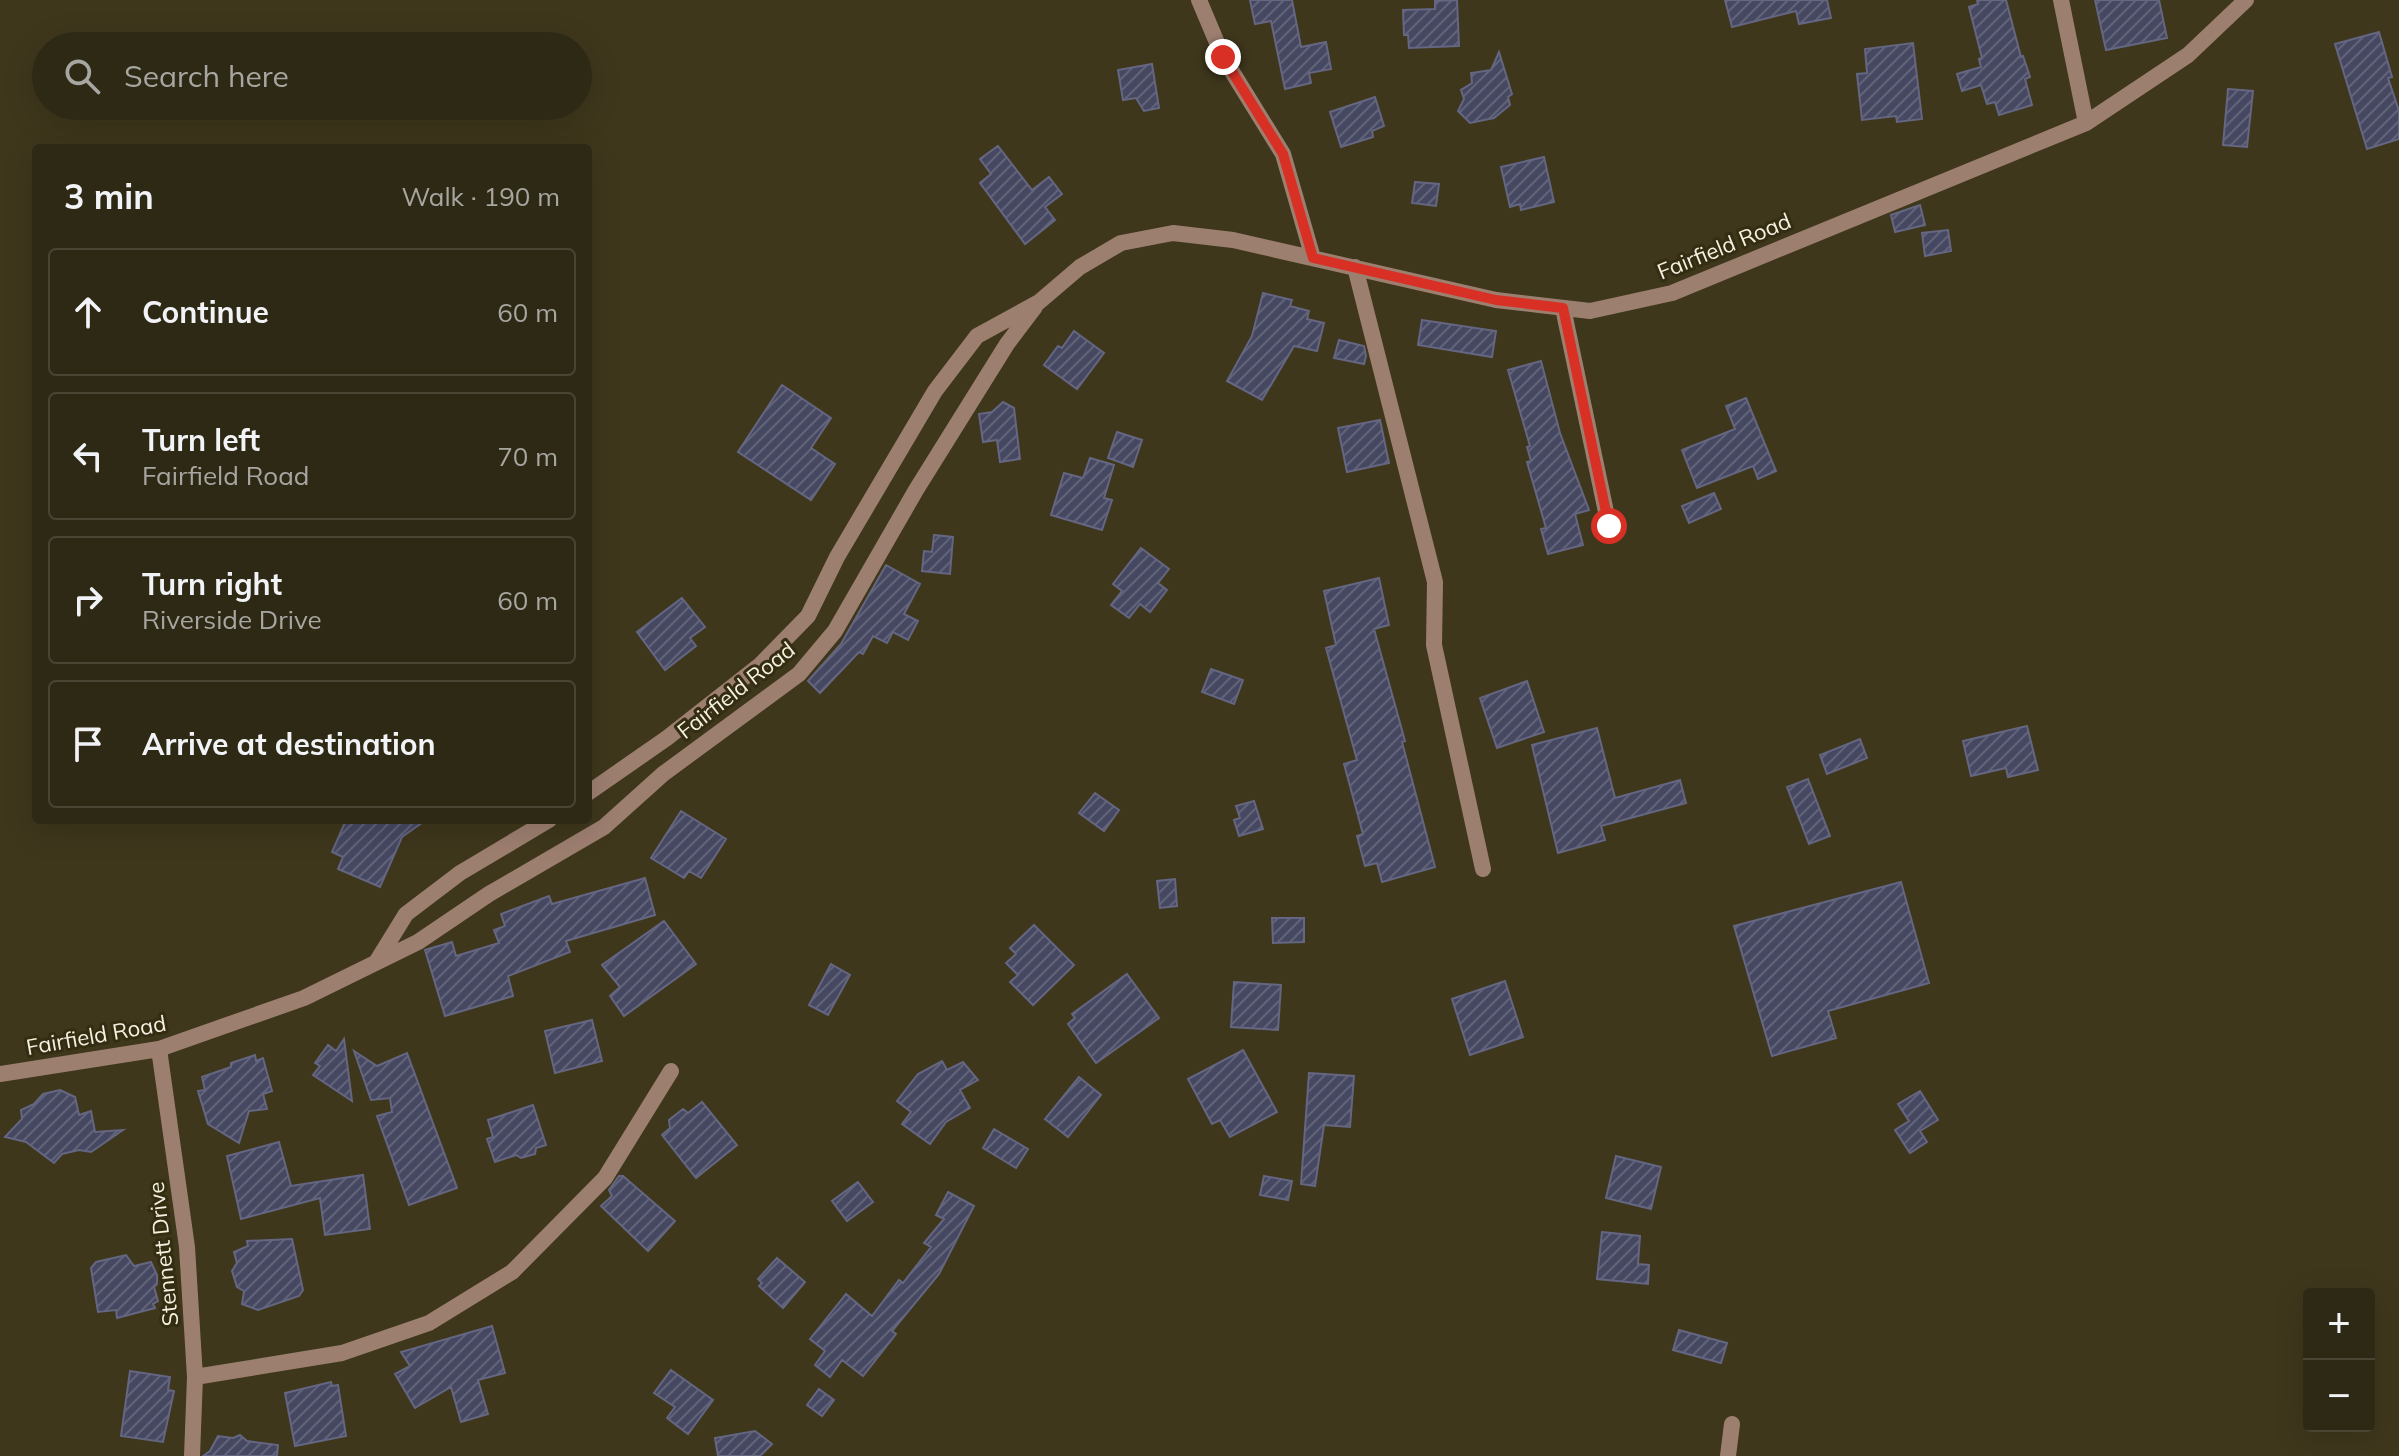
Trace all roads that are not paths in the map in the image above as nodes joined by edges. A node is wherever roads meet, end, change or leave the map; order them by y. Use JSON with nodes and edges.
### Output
{"nodes":[{"id":1,"x":1199,"y":0,"type":"edge"},
{"id":2,"x":2061,"y":0,"type":"edge"},
{"id":3,"x":2246,"y":0,"type":"edge"},
{"id":4,"x":2086,"y":123,"type":"junction"},
{"id":5,"x":1313,"y":258,"type":"junction"},
{"id":6,"x":1355,"y":267,"type":"junction"},
{"id":7,"x":1039,"y":302,"type":"junction"},
{"id":8,"x":1563,"y":308,"type":"junction"},
{"id":9,"x":1609,"y":526,"type":"dead end"},
{"id":10,"x":592,"y":790,"type":"edge"},
{"id":11,"x":542,"y":824,"type":"edge"},
{"id":12,"x":1483,"y":869,"type":"dead end"},
{"id":13,"x":377,"y":962,"type":"junction"},
{"id":14,"x":159,"y":1049,"type":"junction"},
{"id":15,"x":671,"y":1071,"type":"dead end"},
{"id":16,"x":0,"y":1074,"type":"edge"},
{"id":17,"x":195,"y":1377,"type":"junction"},
{"id":18,"x":1732,"y":1424,"type":"dead end"},
{"id":19,"x":192,"y":1456,"type":"edge"},
{"id":20,"x":1728,"y":1456,"type":"edge"}],
"edges":[{"from":1,"to":5,"type":"street"},
{"from":2,"to":4,"type":"street"},
{"from":3,"to":4,"type":"street","name":"Fairfield Road"},
{"from":4,"to":8,"type":"street","name":"Fairfield Road"},
{"from":5,"to":6,"type":"street","name":"Fairfield Road"},
{"from":5,"to":7,"type":"street","name":"Fairfield Road"},
{"from":6,"to":8,"type":"street","name":"Fairfield Road"},
{"from":6,"to":12,"type":"street"},
{"from":7,"to":10,"type":"street","name":"Fairfield Road"},
{"from":7,"to":13,"type":"street","name":"Fairfield Road"},
{"from":8,"to":9,"type":"street"},
{"from":11,"to":13,"type":"street"},
{"from":13,"to":14,"type":"street","name":"Fairfield Road"},
{"from":14,"to":16,"type":"street","name":"Fairfield Road"},
{"from":14,"to":17,"type":"street","name":"Stennett Drive"},
{"from":15,"to":17,"type":"street"},
{"from":17,"to":19,"type":"street","name":"Stennett Drive"},
{"from":18,"to":20,"type":"street"}]}
